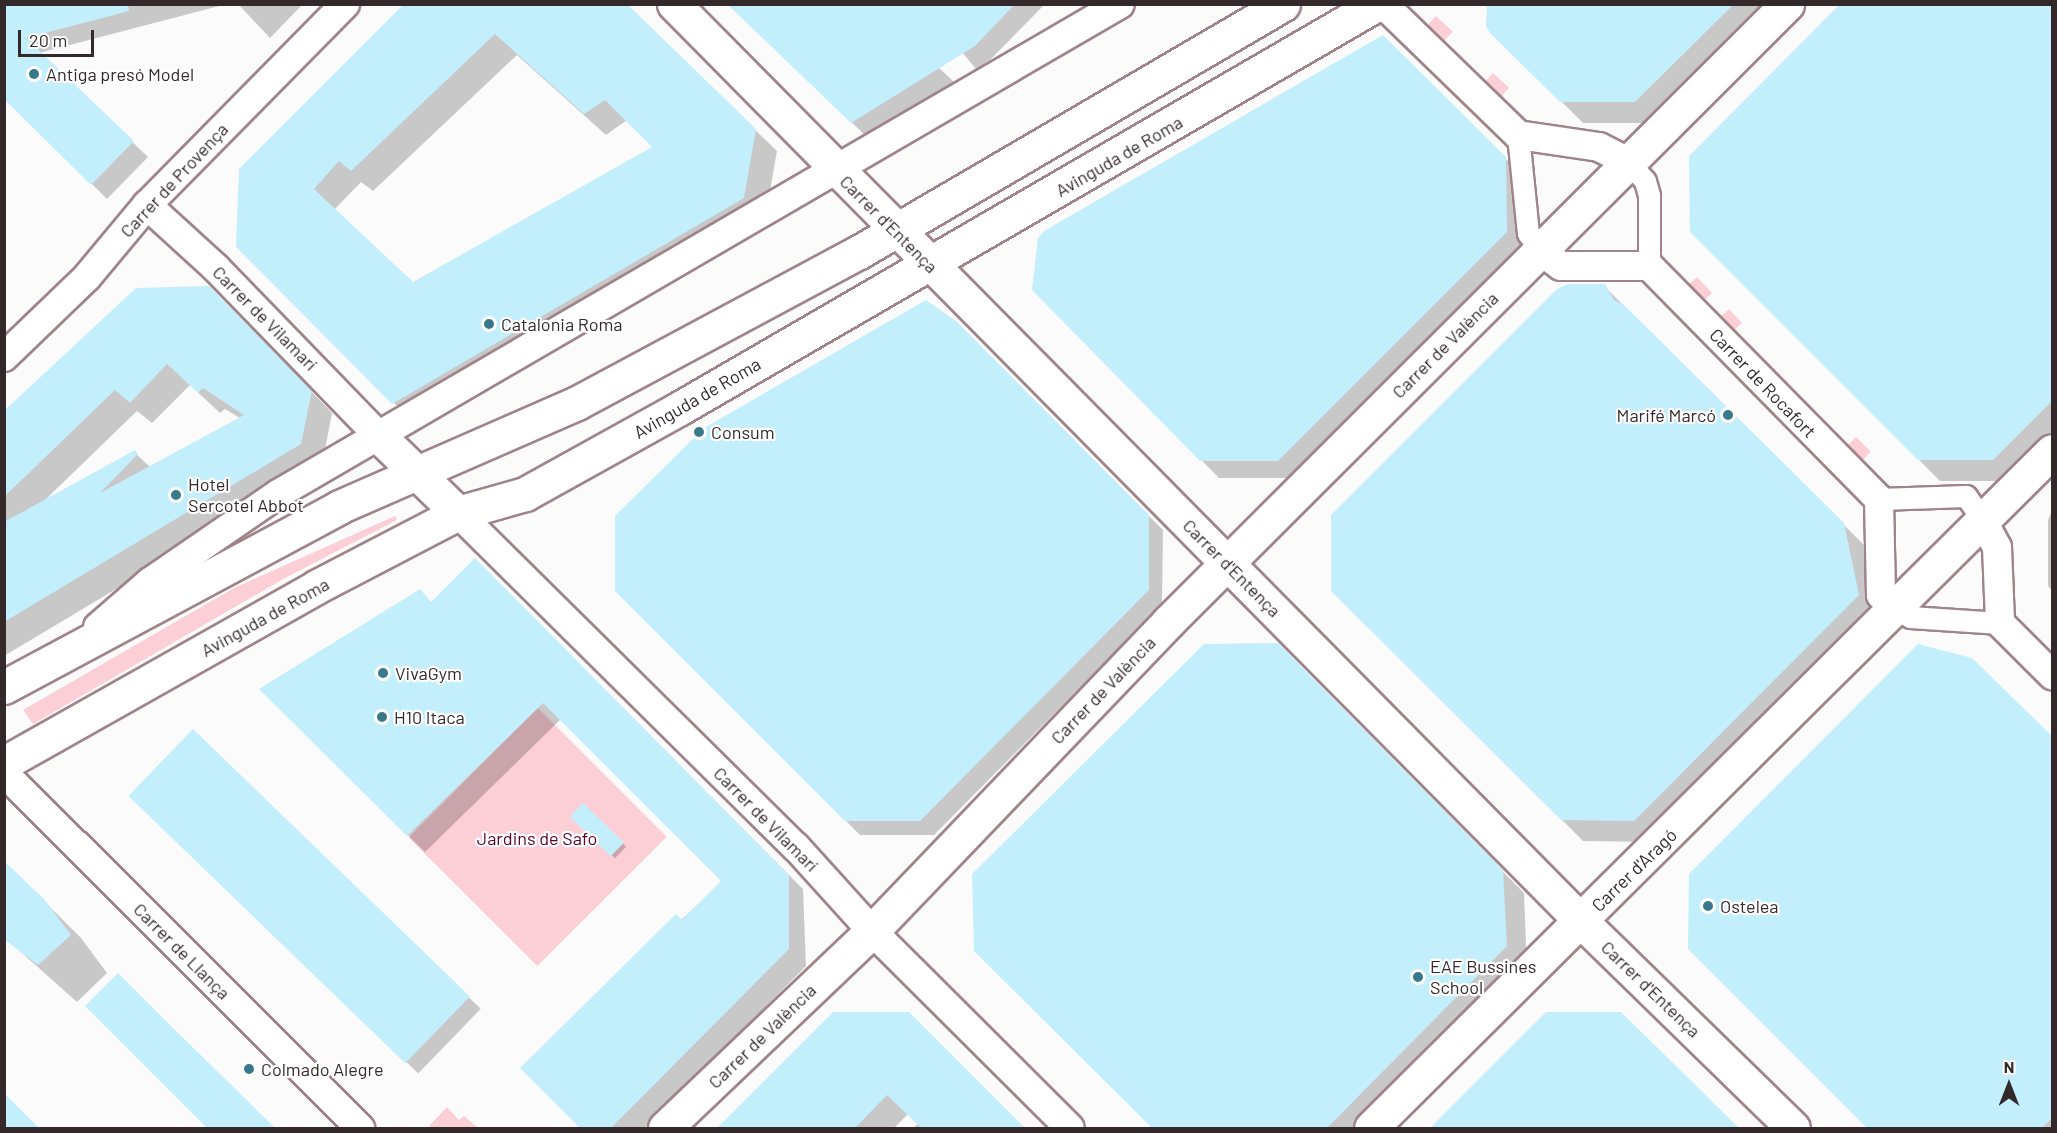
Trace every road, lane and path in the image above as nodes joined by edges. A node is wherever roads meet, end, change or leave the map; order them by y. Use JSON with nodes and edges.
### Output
{"nodes":[{"id":1,"x":345,"y":4,"type":"edge"},
{"id":2,"x":674,"y":4,"type":"edge"},
{"id":3,"x":1120,"y":4,"type":"edge"},
{"id":4,"x":1283,"y":4,"type":"edge"},
{"id":5,"x":1377,"y":4,"type":"edge"},
{"id":6,"x":1383,"y":4,"type":"edge"},
{"id":7,"x":1787,"y":4,"type":"edge"},
{"id":8,"x":1518,"y":135,"type":"junction"},
{"id":9,"x":1628,"y":162,"type":"junction"},
{"id":10,"x":836,"y":171,"type":"junction"},
{"id":11,"x":147,"y":205,"type":"junction"},
{"id":12,"x":896,"y":230,"type":"junction"},
{"id":13,"x":1540,"y":251,"type":"junction"},
{"id":14,"x":931,"y":265,"type":"junction"},
{"id":15,"x":1649,"y":266,"type":"junction"},
{"id":16,"x":4,"y":357,"type":"edge"},
{"id":17,"x":379,"y":436,"type":"junction"},
{"id":18,"x":2052,"y":451,"type":"edge"},
{"id":19,"x":417,"y":473,"type":"junction"},
{"id":20,"x":1879,"y":499,"type":"junction"},
{"id":21,"x":458,"y":513,"type":"junction"},
{"id":22,"x":1982,"y":519,"type":"junction"},
{"id":23,"x":1226,"y":563,"type":"junction"},
{"id":24,"x":1893,"y":607,"type":"junction"},
{"id":25,"x":2000,"y":623,"type":"junction"},
{"id":26,"x":76,"y":646,"type":"junction"},
{"id":27,"x":2052,"y":675,"type":"edge"},
{"id":28,"x":4,"y":687,"type":"edge"},
{"id":29,"x":4,"y":763,"type":"edge"},
{"id":30,"x":4,"y":773,"type":"edge"},
{"id":31,"x":1581,"y":921,"type":"junction"},
{"id":32,"x":873,"y":931,"type":"junction"},
{"id":33,"x":360,"y":1128,"type":"edge"},
{"id":34,"x":665,"y":1128,"type":"edge"},
{"id":35,"x":1070,"y":1128,"type":"edge"},
{"id":36,"x":1371,"y":1128,"type":"edge"},
{"id":37,"x":1793,"y":1128,"type":"edge"}],
"edges":[{"from":1,"to":11,"type":"street","name":"Carrer de Provença"},
{"from":2,"to":10,"type":"street","name":"Carrer d'Entença"},
{"from":3,"to":10,"type":"street"},
{"from":4,"to":12,"type":"street"},
{"from":5,"to":14,"type":"street","name":"Avinguda de Roma"},
{"from":6,"to":8,"type":"street"},
{"from":7,"to":9,"type":"street","name":"Carrer de València"},
{"from":8,"to":9,"type":"street"},
{"from":8,"to":13,"type":"street"},
{"from":9,"to":13,"type":"street","name":"Carrer de València"},
{"from":9,"to":15,"type":"street"},
{"from":10,"to":12,"type":"street","name":"Carrer d'Entença"},
{"from":10,"to":17,"type":"street"},
{"from":11,"to":16,"type":"street","name":"Carrer de Provença"},
{"from":11,"to":17,"type":"street","name":"Carrer de Vilamarí"},
{"from":12,"to":14,"type":"street","name":"Carrer d'Entença"},
{"from":12,"to":19,"type":"street"},
{"from":13,"to":15,"type":"street"},
{"from":13,"to":23,"type":"street","name":"Carrer de València"},
{"from":14,"to":21,"type":"street","name":"Avinguda de Roma"},
{"from":14,"to":23,"type":"street","name":"Carrer d'Entença"},
{"from":15,"to":20,"type":"street","name":"Carrer de Rocafort"},
{"from":17,"to":19,"type":"street"},
{"from":17,"to":26,"type":"street"},
{"from":18,"to":22,"type":"street","name":"Carrer d'Aragó"},
{"from":19,"to":21,"type":"street"},
{"from":19,"to":26,"type":"street"},
{"from":20,"to":22,"type":"street"},
{"from":20,"to":24,"type":"street"},
{"from":21,"to":29,"type":"street","name":"Avinguda de Roma"},
{"from":21,"to":32,"type":"street","name":"Carrer de Vilamarí"},
{"from":22,"to":24,"type":"street","name":"Carrer d'Aragó"},
{"from":22,"to":25,"type":"street"},
{"from":23,"to":31,"type":"street","name":"Carrer d'Entença"},
{"from":23,"to":32,"type":"street","name":"Carrer de València"},
{"from":24,"to":25,"type":"street"},
{"from":24,"to":31,"type":"street","name":"Carrer d'Aragó"},
{"from":25,"to":27,"type":"street"},
{"from":26,"to":28,"type":"street"},
{"from":30,"to":33,"type":"street","name":"Carrer de Llança"},
{"from":31,"to":36,"type":"street","name":"Carrer d'Aragó"},
{"from":31,"to":37,"type":"street","name":"Carrer d'Entença"},
{"from":32,"to":34,"type":"street","name":"Carrer de València"},
{"from":32,"to":35,"type":"street","name":"Carrer de Vilamarí"}]}
